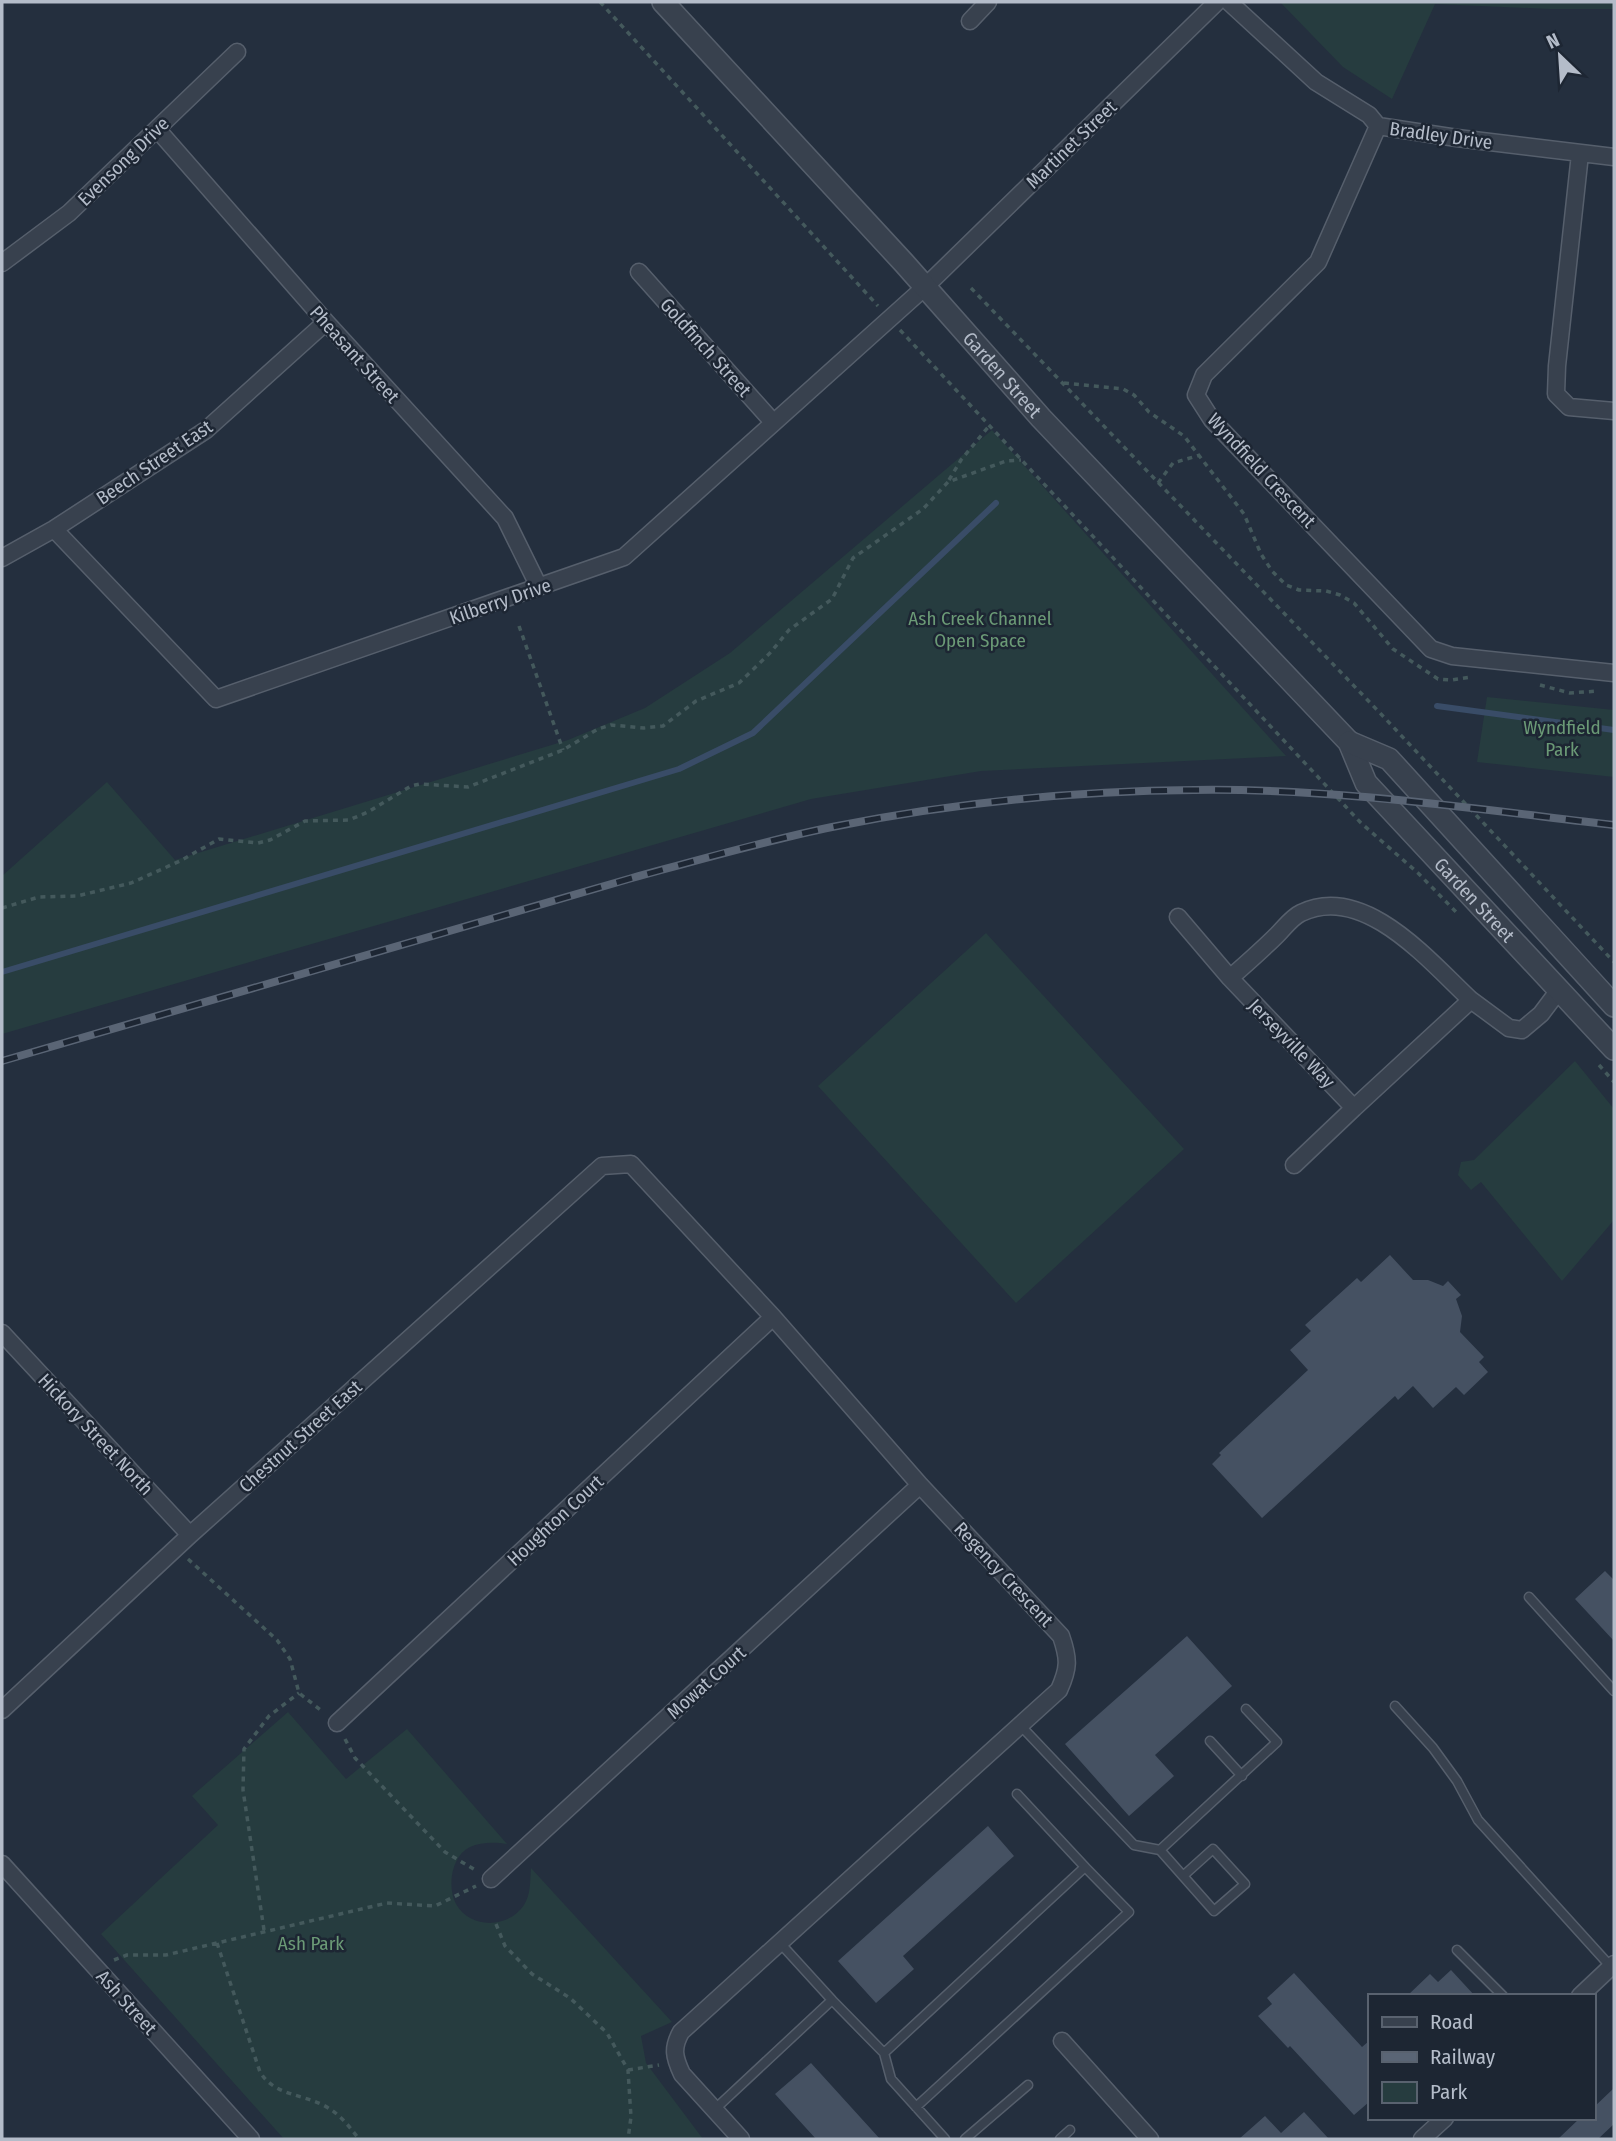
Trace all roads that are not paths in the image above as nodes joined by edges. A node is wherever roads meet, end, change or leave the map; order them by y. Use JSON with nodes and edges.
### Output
{"nodes":[{"id":1,"x":663,"y":2,"type":"edge"},
{"id":2,"x":988,"y":2,"type":"edge"},
{"id":3,"x":1217,"y":2,"type":"edge"},
{"id":4,"x":1229,"y":2,"type":"edge"},
{"id":5,"x":970,"y":21,"type":"dead end"},
{"id":6,"x":237,"y":51,"type":"dead end"},
{"id":7,"x":1378,"y":126,"type":"junction"},
{"id":8,"x":157,"y":129,"type":"junction"},
{"id":9,"x":1580,"y":154,"type":"junction"},
{"id":10,"x":1614,"y":157,"type":"edge"},
{"id":11,"x":2,"y":263,"type":"edge"},
{"id":12,"x":639,"y":272,"type":"dead end"},
{"id":13,"x":925,"y":287,"type":"junction"},
{"id":14,"x":326,"y":322,"type":"junction"},
{"id":15,"x":1614,"y":411,"type":"edge"},
{"id":16,"x":773,"y":422,"type":"junction"},
{"id":17,"x":54,"y":529,"type":"junction"},
{"id":18,"x":2,"y":558,"type":"edge"},
{"id":19,"x":539,"y":587,"type":"junction"},
{"id":20,"x":1614,"y":673,"type":"edge"},
{"id":21,"x":1349,"y":741,"type":"junction"},
{"id":22,"x":1178,"y":917,"type":"dead end"},
{"id":23,"x":1230,"y":978,"type":"junction"},
{"id":24,"x":1559,"y":990,"type":"junction"},
{"id":25,"x":1471,"y":1000,"type":"junction"},
{"id":26,"x":1611,"y":1003,"type":"edge"},
{"id":27,"x":1614,"y":1049,"type":"edge"},
{"id":28,"x":1354,"y":1108,"type":"junction"},
{"id":29,"x":1294,"y":1165,"type":"dead end"},
{"id":30,"x":602,"y":1166,"type":"joint"},
{"id":31,"x":773,"y":1317,"type":"junction"},
{"id":32,"x":2,"y":1333,"type":"edge"},
{"id":33,"x":920,"y":1485,"type":"junction"},
{"id":34,"x":190,"y":1535,"type":"junction"},
{"id":35,"x":1529,"y":1597,"type":"dead end"},
{"id":36,"x":1614,"y":1691,"type":"edge"},
{"id":37,"x":1395,"y":1706,"type":"dead end"},
{"id":38,"x":1246,"y":1709,"type":"dead end"},
{"id":39,"x":2,"y":1710,"type":"edge"},
{"id":40,"x":337,"y":1723,"type":"dead end"},
{"id":41,"x":1020,"y":1724,"type":"junction"},
{"id":42,"x":1210,"y":1741,"type":"dead end"},
{"id":43,"x":1242,"y":1776,"type":"junction"},
{"id":44,"x":1017,"y":1794,"type":"dead end"},
{"id":45,"x":1160,"y":1850,"type":"junction"},
{"id":46,"x":2,"y":1864,"type":"edge"},
{"id":47,"x":1085,"y":1867,"type":"junction"},
{"id":48,"x":1183,"y":1876,"type":"junction"},
{"id":49,"x":491,"y":1879,"type":"road end"},
{"id":50,"x":779,"y":1942,"type":"junction"},
{"id":51,"x":1457,"y":1950,"type":"dead end"},
{"id":52,"x":1611,"y":1972,"type":"edge"},
{"id":53,"x":1501,"y":1994,"type":"edge"},
{"id":54,"x":1583,"y":1994,"type":"edge"},
{"id":55,"x":832,"y":2000,"type":"junction"},
{"id":56,"x":1062,"y":2040,"type":"dead end"},
{"id":57,"x":884,"y":2053,"type":"junction"},
{"id":58,"x":1028,"y":2085,"type":"dead end"},
{"id":59,"x":916,"y":2107,"type":"junction"},
{"id":60,"x":713,"y":2110,"type":"junction"},
{"id":61,"x":1443,"y":2120,"type":"edge"},
{"id":62,"x":1070,"y":2130,"type":"dead end"},
{"id":63,"x":251,"y":2139,"type":"edge"},
{"id":64,"x":741,"y":2139,"type":"edge"},
{"id":65,"x":945,"y":2139,"type":"edge"},
{"id":66,"x":965,"y":2139,"type":"edge"},
{"id":67,"x":1060,"y":2139,"type":"edge"},
{"id":68,"x":1150,"y":2139,"type":"edge"},
{"id":69,"x":1423,"y":2139,"type":"edge"}],
"edges":[{"from":1,"to":13,"type":"street","name":"Garden Street"},
{"from":2,"to":5,"type":"street"},
{"from":3,"to":13,"type":"street","name":"Martinet Street"},
{"from":4,"to":7,"type":"street","name":"Bradley Drive"},
{"from":6,"to":8,"type":"street","name":"Evensong Drive"},
{"from":7,"to":9,"type":"street","name":"Bradley Drive"},
{"from":7,"to":20,"type":"street","name":"Wyndfield Crescent"},
{"from":8,"to":11,"type":"street","name":"Evensong Drive"},
{"from":8,"to":14,"type":"street","name":"Pheasant Street"},
{"from":9,"to":10,"type":"street","name":"Bradley Drive"},
{"from":9,"to":15,"type":"street"},
{"from":12,"to":16,"type":"street","name":"Goldfinch Street"},
{"from":13,"to":16,"type":"street","name":"Kilberry Drive"},
{"from":13,"to":21,"type":"street","name":"Garden Street"},
{"from":14,"to":17,"type":"street","name":"Beech Street East"},
{"from":14,"to":19,"type":"street","name":"Pheasant Street"},
{"from":16,"to":19,"type":"street","name":"Kilberry Drive"},
{"from":17,"to":18,"type":"street","name":"Beech Street East"},
{"from":17,"to":19,"type":"street","name":"Kilberry Drive"},
{"from":21,"to":24,"type":"street","name":"Garden Street"},
{"from":21,"to":26,"type":"street","name":"Garden Street"},
{"from":22,"to":23,"type":"street","name":"Jerseyville Way"},
{"from":23,"to":25,"type":"street"},
{"from":23,"to":28,"type":"street","name":"Jerseyville Way"},
{"from":24,"to":25,"type":"street"},
{"from":24,"to":26,"type":"street"},
{"from":24,"to":27,"type":"street","name":"Garden Street"},
{"from":25,"to":28,"type":"street"},
{"from":28,"to":29,"type":"street"},
{"from":30,"to":31,"type":"street","name":"Regency Crescent"},
{"from":30,"to":34,"type":"street","name":"Chestnut Street East"},
{"from":31,"to":33,"type":"street","name":"Regency Crescent"},
{"from":31,"to":40,"type":"street","name":"Houghton Court"},
{"from":32,"to":34,"type":"street","name":"Hickory Street North"},
{"from":33,"to":41,"type":"street","name":"Regency Crescent"},
{"from":33,"to":49,"type":"street","name":"Mowat Court"},
{"from":34,"to":39,"type":"street","name":"Chestnut Street East"},
{"from":35,"to":36,"type":"lane"},
{"from":37,"to":52,"type":"lane"},
{"from":38,"to":43,"type":"lane"},
{"from":41,"to":45,"type":"lane"},
{"from":41,"to":50,"type":"street","name":"Regency Crescent"},
{"from":42,"to":43,"type":"lane"},
{"from":43,"to":45,"type":"lane"},
{"from":44,"to":47,"type":"lane"},
{"from":45,"to":48,"type":"lane"},
{"from":46,"to":63,"type":"street","name":"Ash Street"},
{"from":47,"to":57,"type":"lane"},
{"from":47,"to":59,"type":"lane"},
{"from":48,"to":48,"type":"lane"},
{"from":50,"to":55,"type":"lane"},
{"from":50,"to":60,"type":"street","name":"Regency Crescent"},
{"from":51,"to":53,"type":"lane"},
{"from":52,"to":54,"type":"street"},
{"from":55,"to":57,"type":"lane"},
{"from":55,"to":60,"type":"lane"},
{"from":56,"to":68,"type":"street"},
{"from":57,"to":59,"type":"lane"},
{"from":58,"to":66,"type":"lane"},
{"from":59,"to":65,"type":"lane"},
{"from":60,"to":64,"type":"street"},
{"from":61,"to":69,"type":"street"},
{"from":62,"to":67,"type":"lane"}]}
